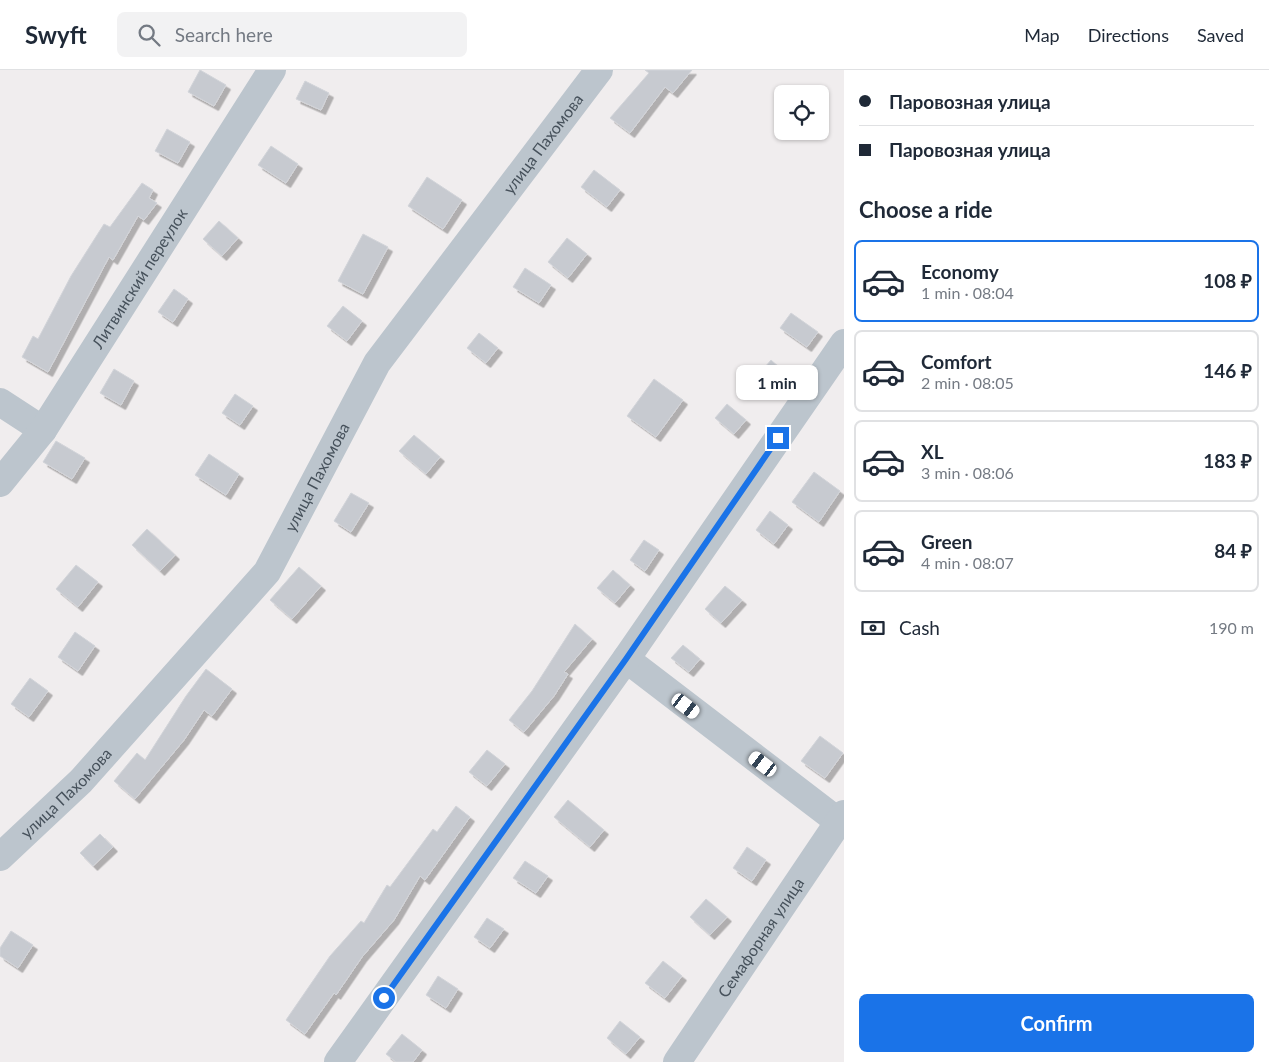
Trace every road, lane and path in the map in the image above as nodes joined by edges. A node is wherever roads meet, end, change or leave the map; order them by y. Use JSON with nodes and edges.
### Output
{"nodes":[{"id":1,"x":272,"y":70,"type":"edge"},
{"id":2,"x":599,"y":70,"type":"edge"},
{"id":3,"x":844,"y":343,"type":"edge"},
{"id":4,"x":0,"y":402,"type":"edge"},
{"id":5,"x":43,"y":430,"type":"junction"},
{"id":6,"x":0,"y":483,"type":"edge"},
{"id":7,"x":626,"y":659,"type":"junction"},
{"id":8,"x":842,"y":818,"type":"edge"},
{"id":9,"x":0,"y":857,"type":"edge"},
{"id":10,"x":338,"y":1062,"type":"edge"},
{"id":11,"x":677,"y":1062,"type":"edge"}],
"edges":[{"from":1,"to":5,"type":"lane","name":"Литвинский переулок"},
{"from":2,"to":9,"type":"lane","name":"улица Пахомова"},
{"from":3,"to":7,"type":"lane"},
{"from":4,"to":5,"type":"lane"},
{"from":5,"to":6,"type":"lane","name":"Литвинский переулок"},
{"from":7,"to":8,"type":"lane"},
{"from":7,"to":10,"type":"lane"},
{"from":8,"to":11,"type":"lane","name":"Семафорная улица"}]}
